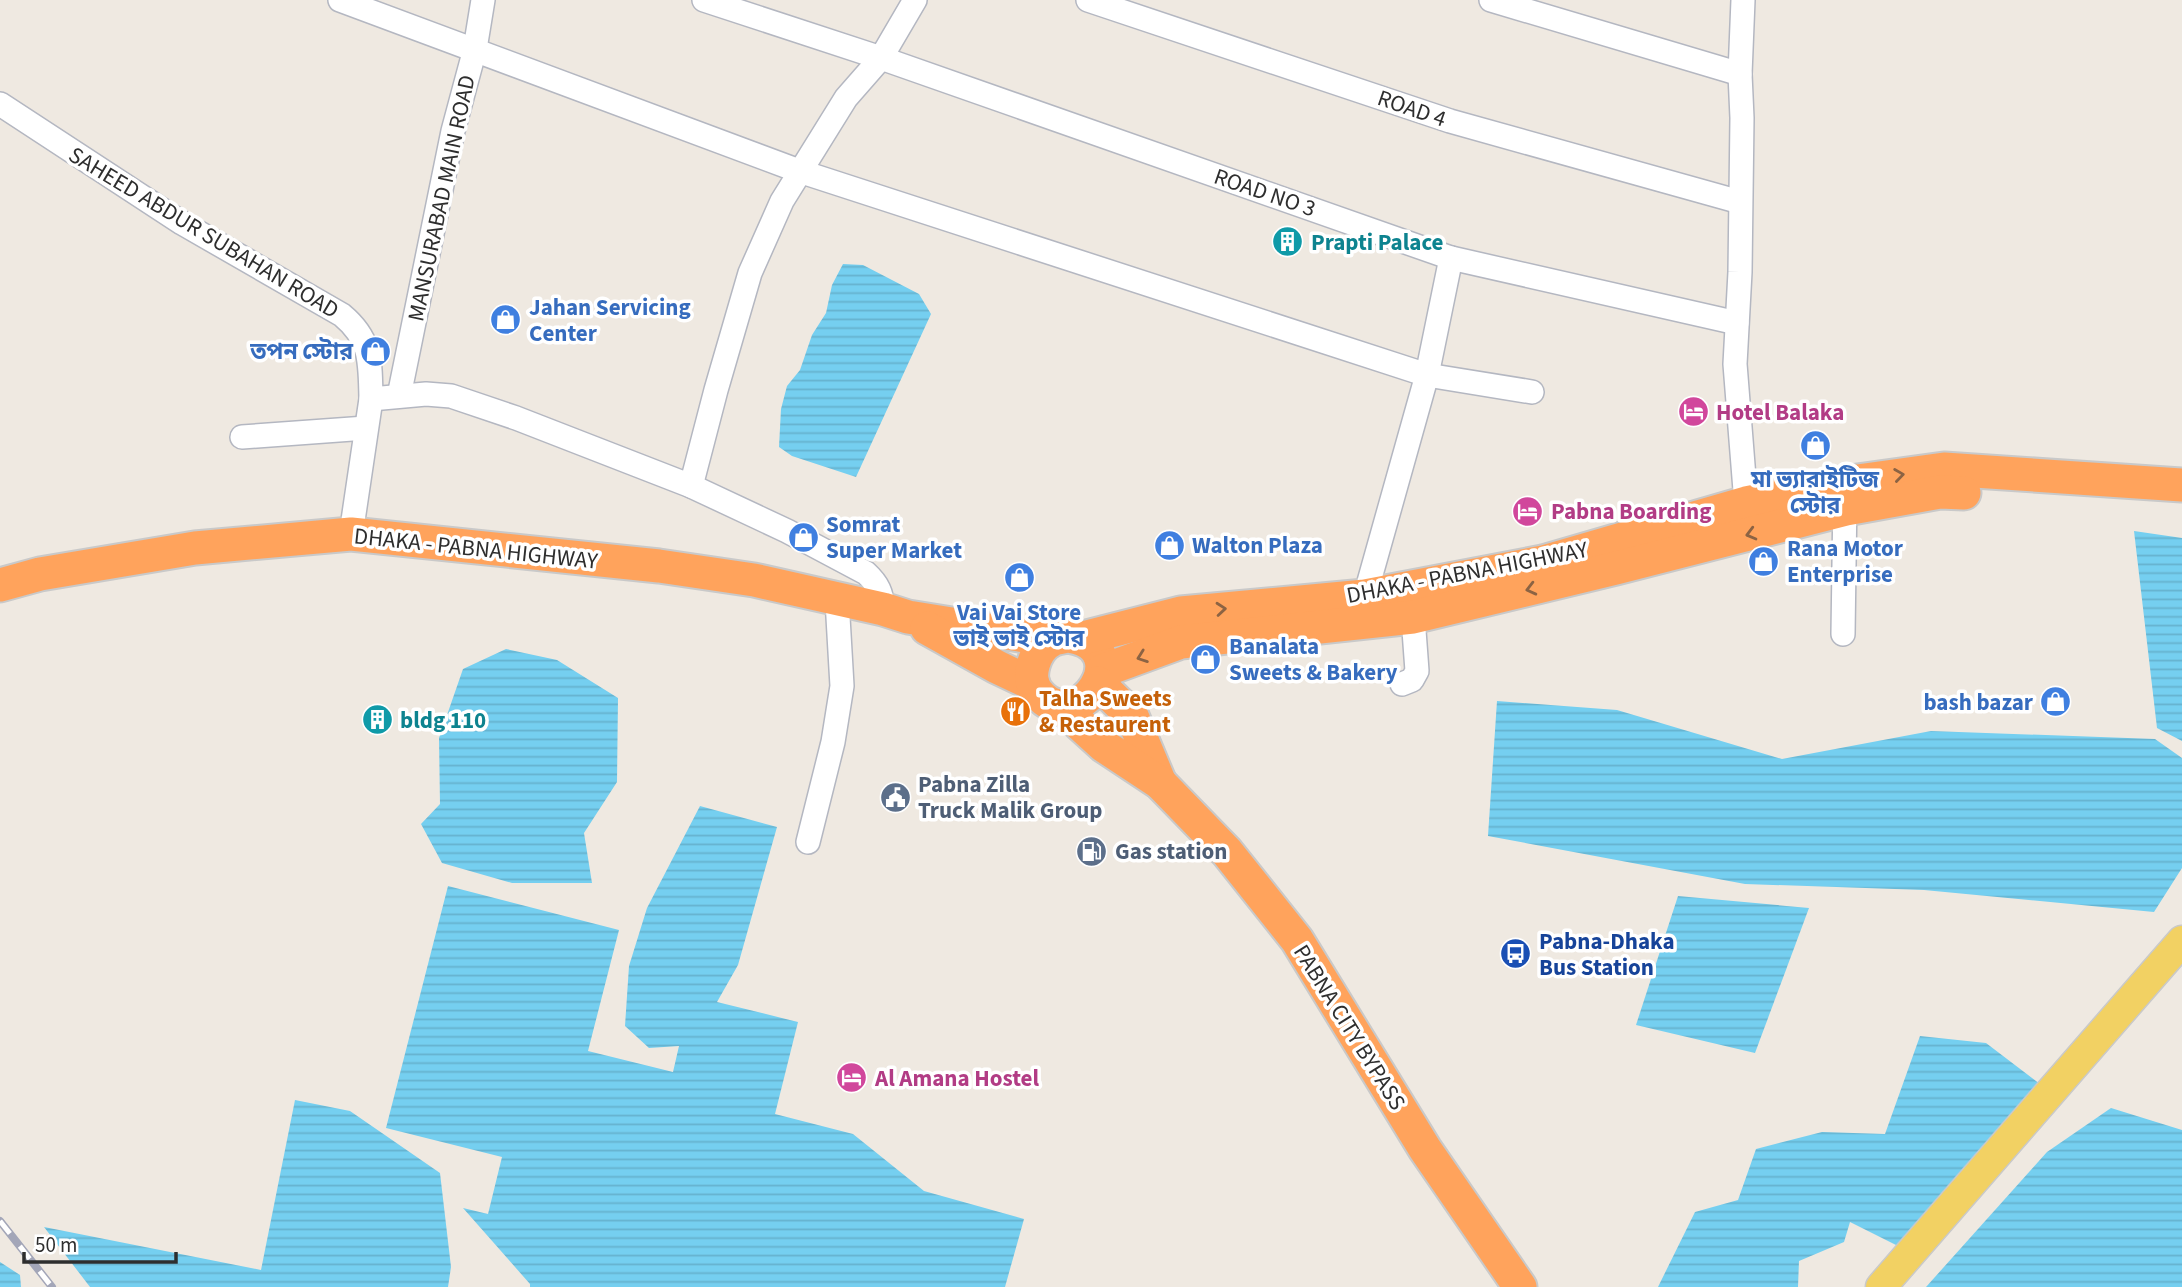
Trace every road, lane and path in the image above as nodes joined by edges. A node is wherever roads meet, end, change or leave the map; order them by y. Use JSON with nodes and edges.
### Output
{"nodes":[{"id":1,"x":340,"y":0,"type":"edge"},
{"id":2,"x":483,"y":0,"type":"edge"},
{"id":3,"x":704,"y":0,"type":"edge"},
{"id":4,"x":915,"y":0,"type":"edge"},
{"id":5,"x":1088,"y":0,"type":"edge"},
{"id":6,"x":1491,"y":0,"type":"edge"},
{"id":7,"x":1743,"y":0,"type":"edge"},
{"id":8,"x":475,"y":49,"type":"junction"},
{"id":9,"x":881,"y":58,"type":"junction"},
{"id":10,"x":1740,"y":74,"type":"junction"},
{"id":11,"x":0,"y":104,"type":"edge"},
{"id":12,"x":799,"y":171,"type":"junction"},
{"id":13,"x":1740,"y":202,"type":"junction"},
{"id":14,"x":1451,"y":258,"type":"junction"},
{"id":15,"x":1737,"y":323,"type":"junction"},
{"id":16,"x":1426,"y":375,"type":"junction"},
{"id":17,"x":1532,"y":392,"type":"dead end"},
{"id":18,"x":399,"y":396,"type":"junction"},
{"id":19,"x":371,"y":399,"type":"junction"},
{"id":20,"x":366,"y":428,"type":"junction"},
{"id":21,"x":242,"y":437,"type":"dead end"},
{"id":22,"x":1942,"y":480,"type":"junction"},
{"id":23,"x":2182,"y":485,"type":"edge"},
{"id":24,"x":691,"y":486,"type":"junction"},
{"id":25,"x":1845,"y":496,"type":"junction"},
{"id":26,"x":1746,"y":503,"type":"junction"},
{"id":27,"x":2182,"y":506,"type":"edge"},
{"id":28,"x":351,"y":534,"type":"junction"},
{"id":29,"x":1614,"y":555,"type":"junction"},
{"id":30,"x":0,"y":585,"type":"edge"},
{"id":31,"x":1365,"y":596,"type":"junction"},
{"id":32,"x":837,"y":600,"type":"junction"},
{"id":33,"x":895,"y":613,"type":"junction"},
{"id":34,"x":1413,"y":617,"type":"junction"},
{"id":35,"x":1181,"y":628,"type":"junction"},
{"id":36,"x":1843,"y":634,"type":"dead end"},
{"id":37,"x":1066,"y":639,"type":"junction"},
{"id":38,"x":1100,"y":677,"type":"junction"},
{"id":39,"x":1033,"y":684,"type":"junction"},
{"id":40,"x":1402,"y":684,"type":"dead end"},
{"id":41,"x":1060,"y":706,"type":"junction"},
{"id":42,"x":1160,"y":783,"type":"junction"},
{"id":43,"x":808,"y":842,"type":"dead end"},
{"id":44,"x":2182,"y":942,"type":"edge"},
{"id":45,"x":1520,"y":1287,"type":"edge"},
{"id":46,"x":1881,"y":1287,"type":"edge"}],
"edges":[{"from":1,"to":8,"type":"street"},
{"from":2,"to":8,"type":"street","name":"MANSURABAD MAIN ROAD"},
{"from":3,"to":9,"type":"street","name":"ROAD NO 3"},
{"from":4,"to":9,"type":"street"},
{"from":5,"to":13,"type":"street","name":"ROAD 4"},
{"from":6,"to":10,"type":"street"},
{"from":7,"to":10,"type":"street"},
{"from":8,"to":12,"type":"street"},
{"from":8,"to":18,"type":"street","name":"MANSURABAD MAIN ROAD"},
{"from":9,"to":12,"type":"street"},
{"from":9,"to":14,"type":"street","name":"ROAD NO 3"},
{"from":10,"to":13,"type":"street"},
{"from":11,"to":19,"type":"street","name":"SAHEED ABDUR SUBAHAN ROAD"},
{"from":12,"to":16,"type":"street"},
{"from":12,"to":24,"type":"street"},
{"from":13,"to":15,"type":"street"},
{"from":14,"to":15,"type":"street","name":"ROAD NO 3"},
{"from":14,"to":16,"type":"street"},
{"from":15,"to":26,"type":"street"},
{"from":16,"to":17,"type":"street"},
{"from":16,"to":31,"type":"street"},
{"from":18,"to":19,"type":"street"},
{"from":18,"to":24,"type":"street"},
{"from":19,"to":20,"type":"street","name":"SAHEED ABDUR SUBAHAN ROAD"},
{"from":20,"to":21,"type":"street"},
{"from":20,"to":28,"type":"street","name":"SAHEED ABDUR SUBAHAN ROAD"},
{"from":22,"to":23,"type":"highway","name":"DHAKA - PABNA HIGHWAY"},
{"from":22,"to":25,"type":"highway","name":"DHAKA - PABNA HIGHWAY"},
{"from":22,"to":27,"type":"highway","name":"DHAKA - PABNA HIGHWAY"},
{"from":24,"to":33,"type":"street"},
{"from":25,"to":26,"type":"highway","name":"DHAKA - PABNA HIGHWAY"},
{"from":25,"to":29,"type":"highway","name":"DHAKA - PABNA HIGHWAY","one_way":true},
{"from":25,"to":36,"type":"street"},
{"from":26,"to":29,"type":"highway","name":"DHAKA - PABNA HIGHWAY"},
{"from":28,"to":30,"type":"highway","name":"DHAKA - PABNA HIGHWAY"},
{"from":28,"to":32,"type":"highway","name":"DHAKA - PABNA HIGHWAY"},
{"from":29,"to":31,"type":"highway","name":"DHAKA - PABNA HIGHWAY"},
{"from":29,"to":34,"type":"highway","name":"DHAKA - PABNA HIGHWAY","one_way":true},
{"from":35,"to":31,"type":"highway","name":"DHAKA - PABNA HIGHWAY","one_way":true},
{"from":32,"to":33,"type":"highway","name":"DHAKA - PABNA HIGHWAY"},
{"from":32,"to":43,"type":"street"},
{"from":33,"to":37,"type":"highway","name":"DHAKA - PABNA HIGHWAY"},
{"from":33,"to":39,"type":"highway","name":"DHAKA - PABNA HIGHWAY"},
{"from":34,"to":35,"type":"highway","name":"DHAKA - PABNA HIGHWAY"},
{"from":34,"to":40,"type":"street"},
{"from":35,"to":37,"type":"highway","name":"DHAKA - PABNA HIGHWAY"},
{"from":35,"to":38,"type":"highway","name":"DHAKA - PABNA HIGHWAY","one_way":true},
{"from":37,"to":38,"type":"highway"},
{"from":37,"to":39,"type":"highway"},
{"from":38,"to":41,"type":"highway"},
{"from":38,"to":42,"type":"highway","name":"PABNA CITY BYPASS"},
{"from":39,"to":41,"type":"highway"},
{"from":41,"to":42,"type":"highway","name":"PABNA CITY BYPASS"},
{"from":42,"to":45,"type":"highway","name":"PABNA CITY BYPASS"},
{"from":44,"to":46,"type":"main road"}]}
